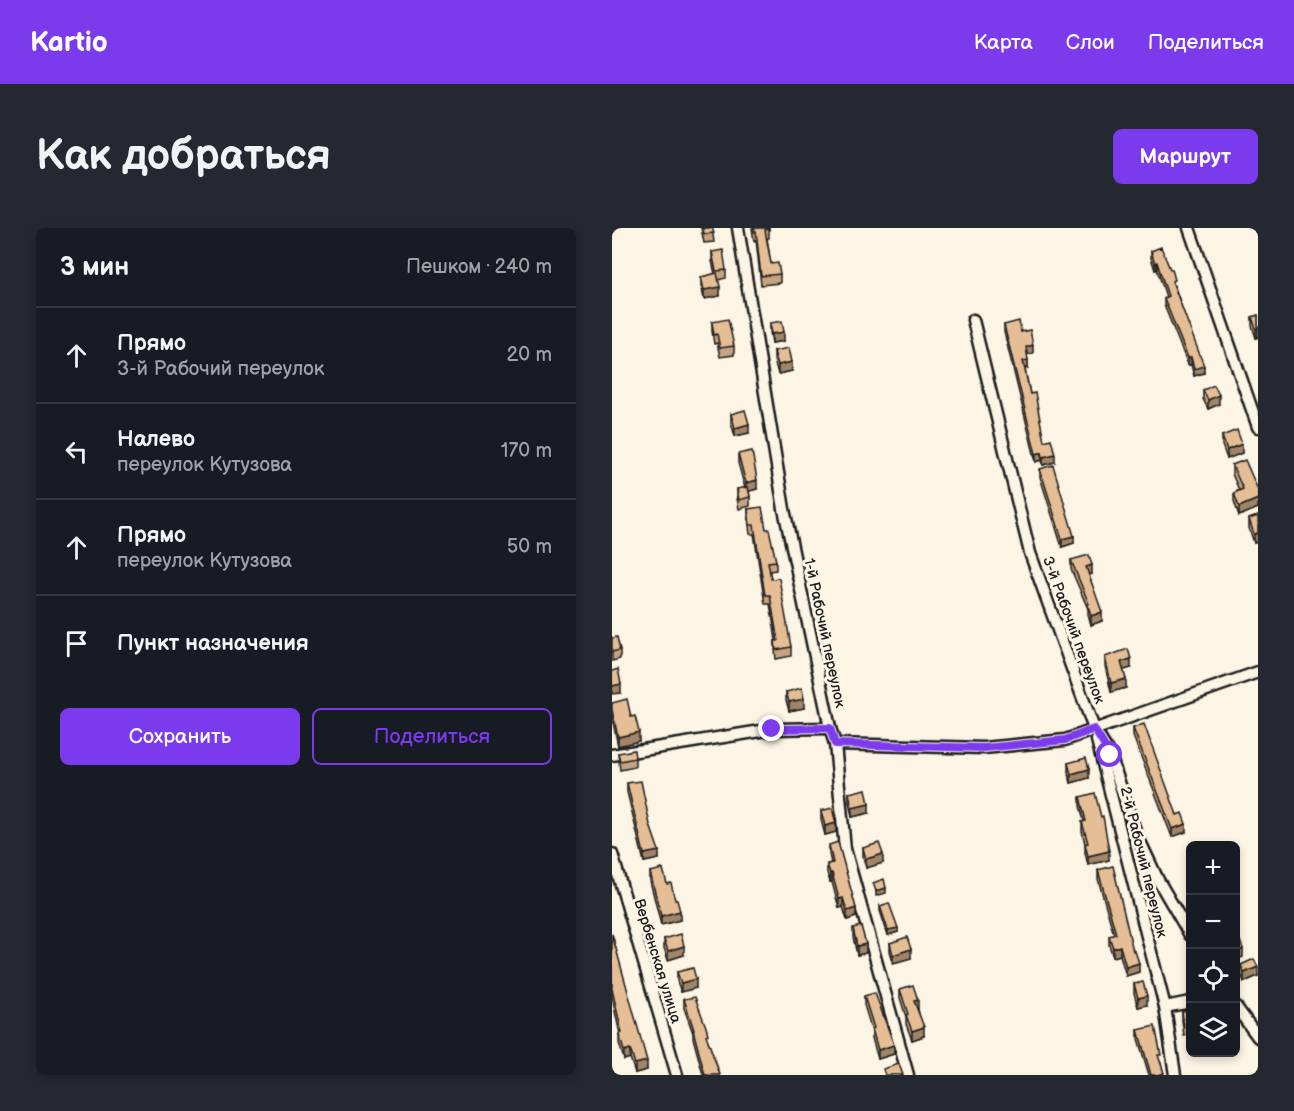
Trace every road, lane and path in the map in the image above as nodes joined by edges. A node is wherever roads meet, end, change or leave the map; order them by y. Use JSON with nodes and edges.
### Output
{"nodes":[{"id":1,"x":738,"y":228,"type":"edge"},
{"id":2,"x":1189,"y":228,"type":"edge"},
{"id":3,"x":973,"y":320,"type":"dead end"},
{"id":4,"x":1258,"y":427,"type":"edge"},
{"id":5,"x":1258,"y":672,"type":"edge"},
{"id":6,"x":830,"y":728,"type":"junction"},
{"id":7,"x":1094,"y":729,"type":"junction"},
{"id":8,"x":835,"y":744,"type":"junction"},
{"id":9,"x":612,"y":755,"type":"edge"},
{"id":10,"x":613,"y":861,"type":"edge"},
{"id":11,"x":1186,"y":927,"type":"edge"},
{"id":12,"x":1186,"y":1003,"type":"edge"},
{"id":13,"x":1165,"y":1007,"type":"junction"},
{"id":14,"x":1240,"y":1012,"type":"edge"},
{"id":15,"x":1258,"y":1036,"type":"edge"},
{"id":16,"x":677,"y":1075,"type":"edge"},
{"id":17,"x":908,"y":1075,"type":"edge"},
{"id":18,"x":1175,"y":1075,"type":"edge"}],
"edges":[{"from":1,"to":6,"type":"street","name":"1-й Рабочий переулок"},
{"from":2,"to":4,"type":"street"},
{"from":3,"to":7,"type":"street","name":"3-й Рабочий переулок"},
{"from":5,"to":7,"type":"street"},
{"from":6,"to":8,"type":"street","name":"1-й Рабочий переулок"},
{"from":6,"to":9,"type":"street"},
{"from":7,"to":8,"type":"street"},
{"from":7,"to":11,"type":"street","name":"3-й Рабочий переулок"},
{"from":7,"to":13,"type":"street","name":"2-й Рабочий переулок"},
{"from":8,"to":17,"type":"street","name":"1-й Рабочий переулок"},
{"from":10,"to":16,"type":"street","name":"Вербенская улица"},
{"from":12,"to":13,"type":"street"},
{"from":13,"to":18,"type":"street","name":"2-й Рабочий переулок"},
{"from":14,"to":15,"type":"street"}]}
